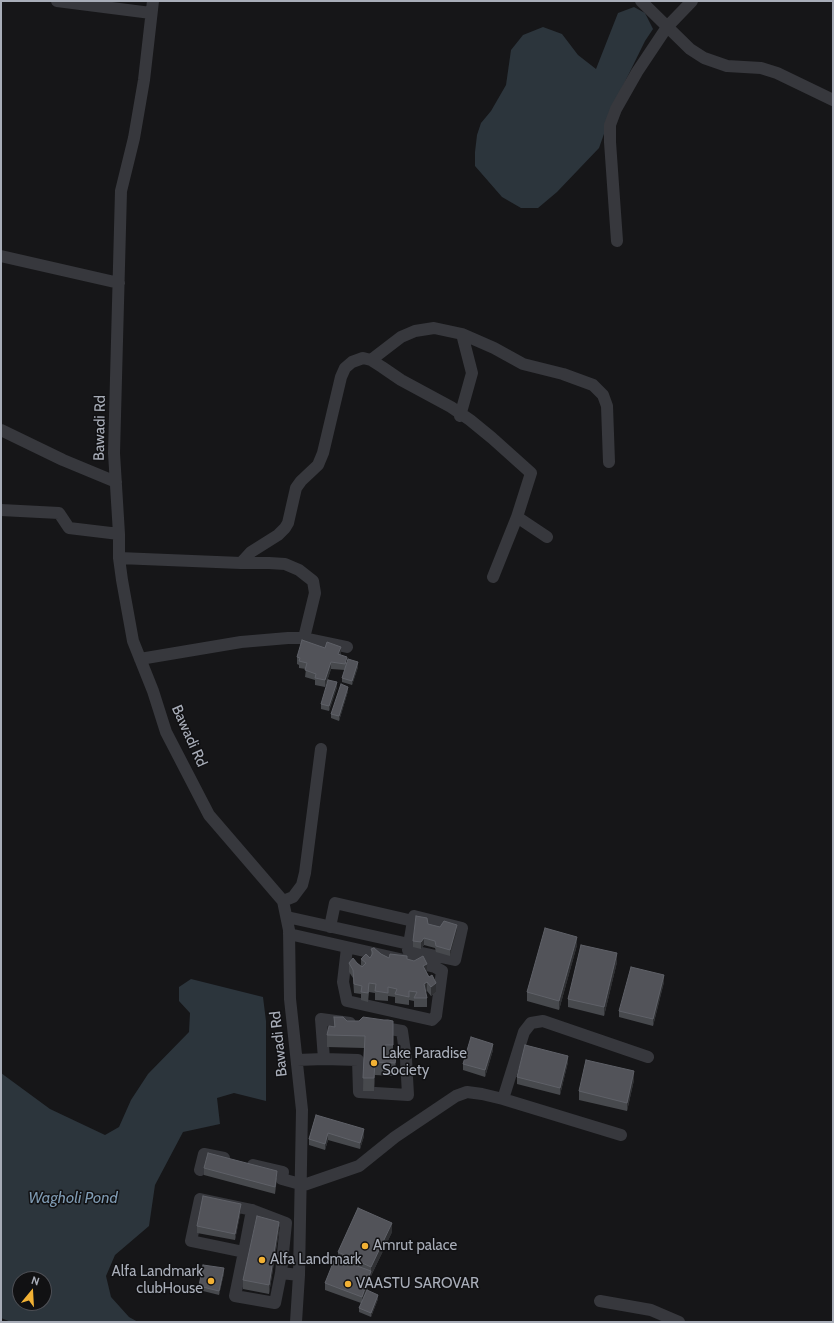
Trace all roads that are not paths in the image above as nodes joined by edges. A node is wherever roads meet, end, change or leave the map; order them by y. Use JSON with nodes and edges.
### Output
{"nodes":[{"id":1,"x":57,"y":1,"type":"edge"},
{"id":2,"x":641,"y":1,"type":"edge"},
{"id":3,"x":692,"y":1,"type":"edge"},
{"id":4,"x":152,"y":7,"type":"edge"},
{"id":5,"x":667,"y":27,"type":"junction"},
{"id":6,"x":833,"y":100,"type":"edge"},
{"id":7,"x":617,"y":241,"type":"dead end"},
{"id":8,"x":1,"y":256,"type":"edge"},
{"id":9,"x":119,"y":283,"type":"junction"},
{"id":10,"x":462,"y":334,"type":"junction"},
{"id":11,"x":371,"y":360,"type":"junction"},
{"id":12,"x":461,"y":415,"type":"junction"},
{"id":13,"x":1,"y":430,"type":"edge"},
{"id":14,"x":609,"y":462,"type":"dead end"},
{"id":15,"x":116,"y":482,"type":"junction"},
{"id":16,"x":1,"y":510,"type":"edge"},
{"id":17,"x":517,"y":517,"type":"junction"},
{"id":18,"x":119,"y":534,"type":"junction"},
{"id":19,"x":547,"y":537,"type":"dead end"},
{"id":20,"x":119,"y":558,"type":"junction"},
{"id":21,"x":241,"y":563,"type":"junction"},
{"id":22,"x":493,"y":577,"type":"dead end"},
{"id":23,"x":304,"y":638,"type":"junction"},
{"id":24,"x":347,"y":647,"type":"dead end"},
{"id":25,"x":140,"y":659,"type":"junction"},
{"id":26,"x":321,"y":749,"type":"dead end"},
{"id":27,"x":283,"y":901,"type":"junction"},
{"id":28,"x":287,"y":917,"type":"junction"},
{"id":29,"x":413,"y":921,"type":"junction"},
{"id":30,"x":330,"y":927,"type":"junction"},
{"id":31,"x":289,"y":934,"type":"junction"},
{"id":32,"x":409,"y":944,"type":"junction"},
{"id":33,"x":347,"y":948,"type":"junction"},
{"id":34,"x":648,"y":1057,"type":"dead end"},
{"id":35,"x":324,"y":1059,"type":"junction"},
{"id":36,"x":297,"y":1060,"type":"junction"},
{"id":37,"x":503,"y":1099,"type":"junction"},
{"id":38,"x":621,"y":1135,"type":"dead end"},
{"id":39,"x":200,"y":1170,"type":"dead end"},
{"id":40,"x":300,"y":1185,"type":"junction"},
{"id":41,"x":252,"y":1210,"type":"junction"},
{"id":42,"x":244,"y":1252,"type":"junction"},
{"id":43,"x":281,"y":1273,"type":"junction"},
{"id":44,"x":299,"y":1275,"type":"junction"},
{"id":45,"x":600,"y":1301,"type":"dead end"},
{"id":46,"x":296,"y":1322,"type":"edge"},
{"id":47,"x":679,"y":1322,"type":"edge"}],
"edges":[{"from":1,"to":4,"type":"street"},
{"from":2,"to":5,"type":"street"},
{"from":3,"to":5,"type":"street"},
{"from":4,"to":9,"type":"street","name":"Bawadi Rd"},
{"from":5,"to":6,"type":"street"},
{"from":5,"to":7,"type":"street"},
{"from":8,"to":9,"type":"street"},
{"from":9,"to":15,"type":"street","name":"Bawadi Rd"},
{"from":10,"to":11,"type":"street"},
{"from":10,"to":12,"type":"street"},
{"from":10,"to":14,"type":"street"},
{"from":11,"to":12,"type":"street"},
{"from":11,"to":21,"type":"street"},
{"from":12,"to":17,"type":"street"},
{"from":13,"to":15,"type":"street"},
{"from":15,"to":18,"type":"street","name":"Bawadi Rd"},
{"from":16,"to":18,"type":"street"},
{"from":17,"to":19,"type":"street"},
{"from":17,"to":22,"type":"street"},
{"from":18,"to":20,"type":"street","name":"Bawadi Rd"},
{"from":20,"to":21,"type":"street"},
{"from":20,"to":25,"type":"street","name":"Bawadi Rd"},
{"from":21,"to":23,"type":"street"},
{"from":23,"to":24,"type":"street"},
{"from":23,"to":25,"type":"street"},
{"from":25,"to":27,"type":"street","name":"Bawadi Rd"},
{"from":26,"to":27,"type":"street"},
{"from":27,"to":28,"type":"street","name":"Bawadi Rd"},
{"from":28,"to":30,"type":"street"},
{"from":28,"to":31,"type":"street","name":"Bawadi Rd"},
{"from":29,"to":30,"type":"street"},
{"from":29,"to":32,"type":"street"},
{"from":29,"to":32,"type":"street"},
{"from":30,"to":32,"type":"street"},
{"from":31,"to":33,"type":"street"},
{"from":31,"to":36,"type":"street","name":"Bawadi Rd"},
{"from":33,"to":33,"type":"street"},
{"from":34,"to":37,"type":"street"},
{"from":35,"to":35,"type":"street"},
{"from":35,"to":36,"type":"street"},
{"from":36,"to":40,"type":"street","name":"Bawadi Rd"},
{"from":37,"to":38,"type":"street"},
{"from":37,"to":40,"type":"street"},
{"from":39,"to":40,"type":"street"},
{"from":40,"to":44,"type":"street","name":"Bawadi Rd"},
{"from":41,"to":42,"type":"street"},
{"from":41,"to":42,"type":"street"},
{"from":41,"to":43,"type":"street"},
{"from":42,"to":43,"type":"street"},
{"from":43,"to":44,"type":"street"},
{"from":44,"to":46,"type":"street","name":"Bawadi Rd"},
{"from":45,"to":47,"type":"street"}]}
